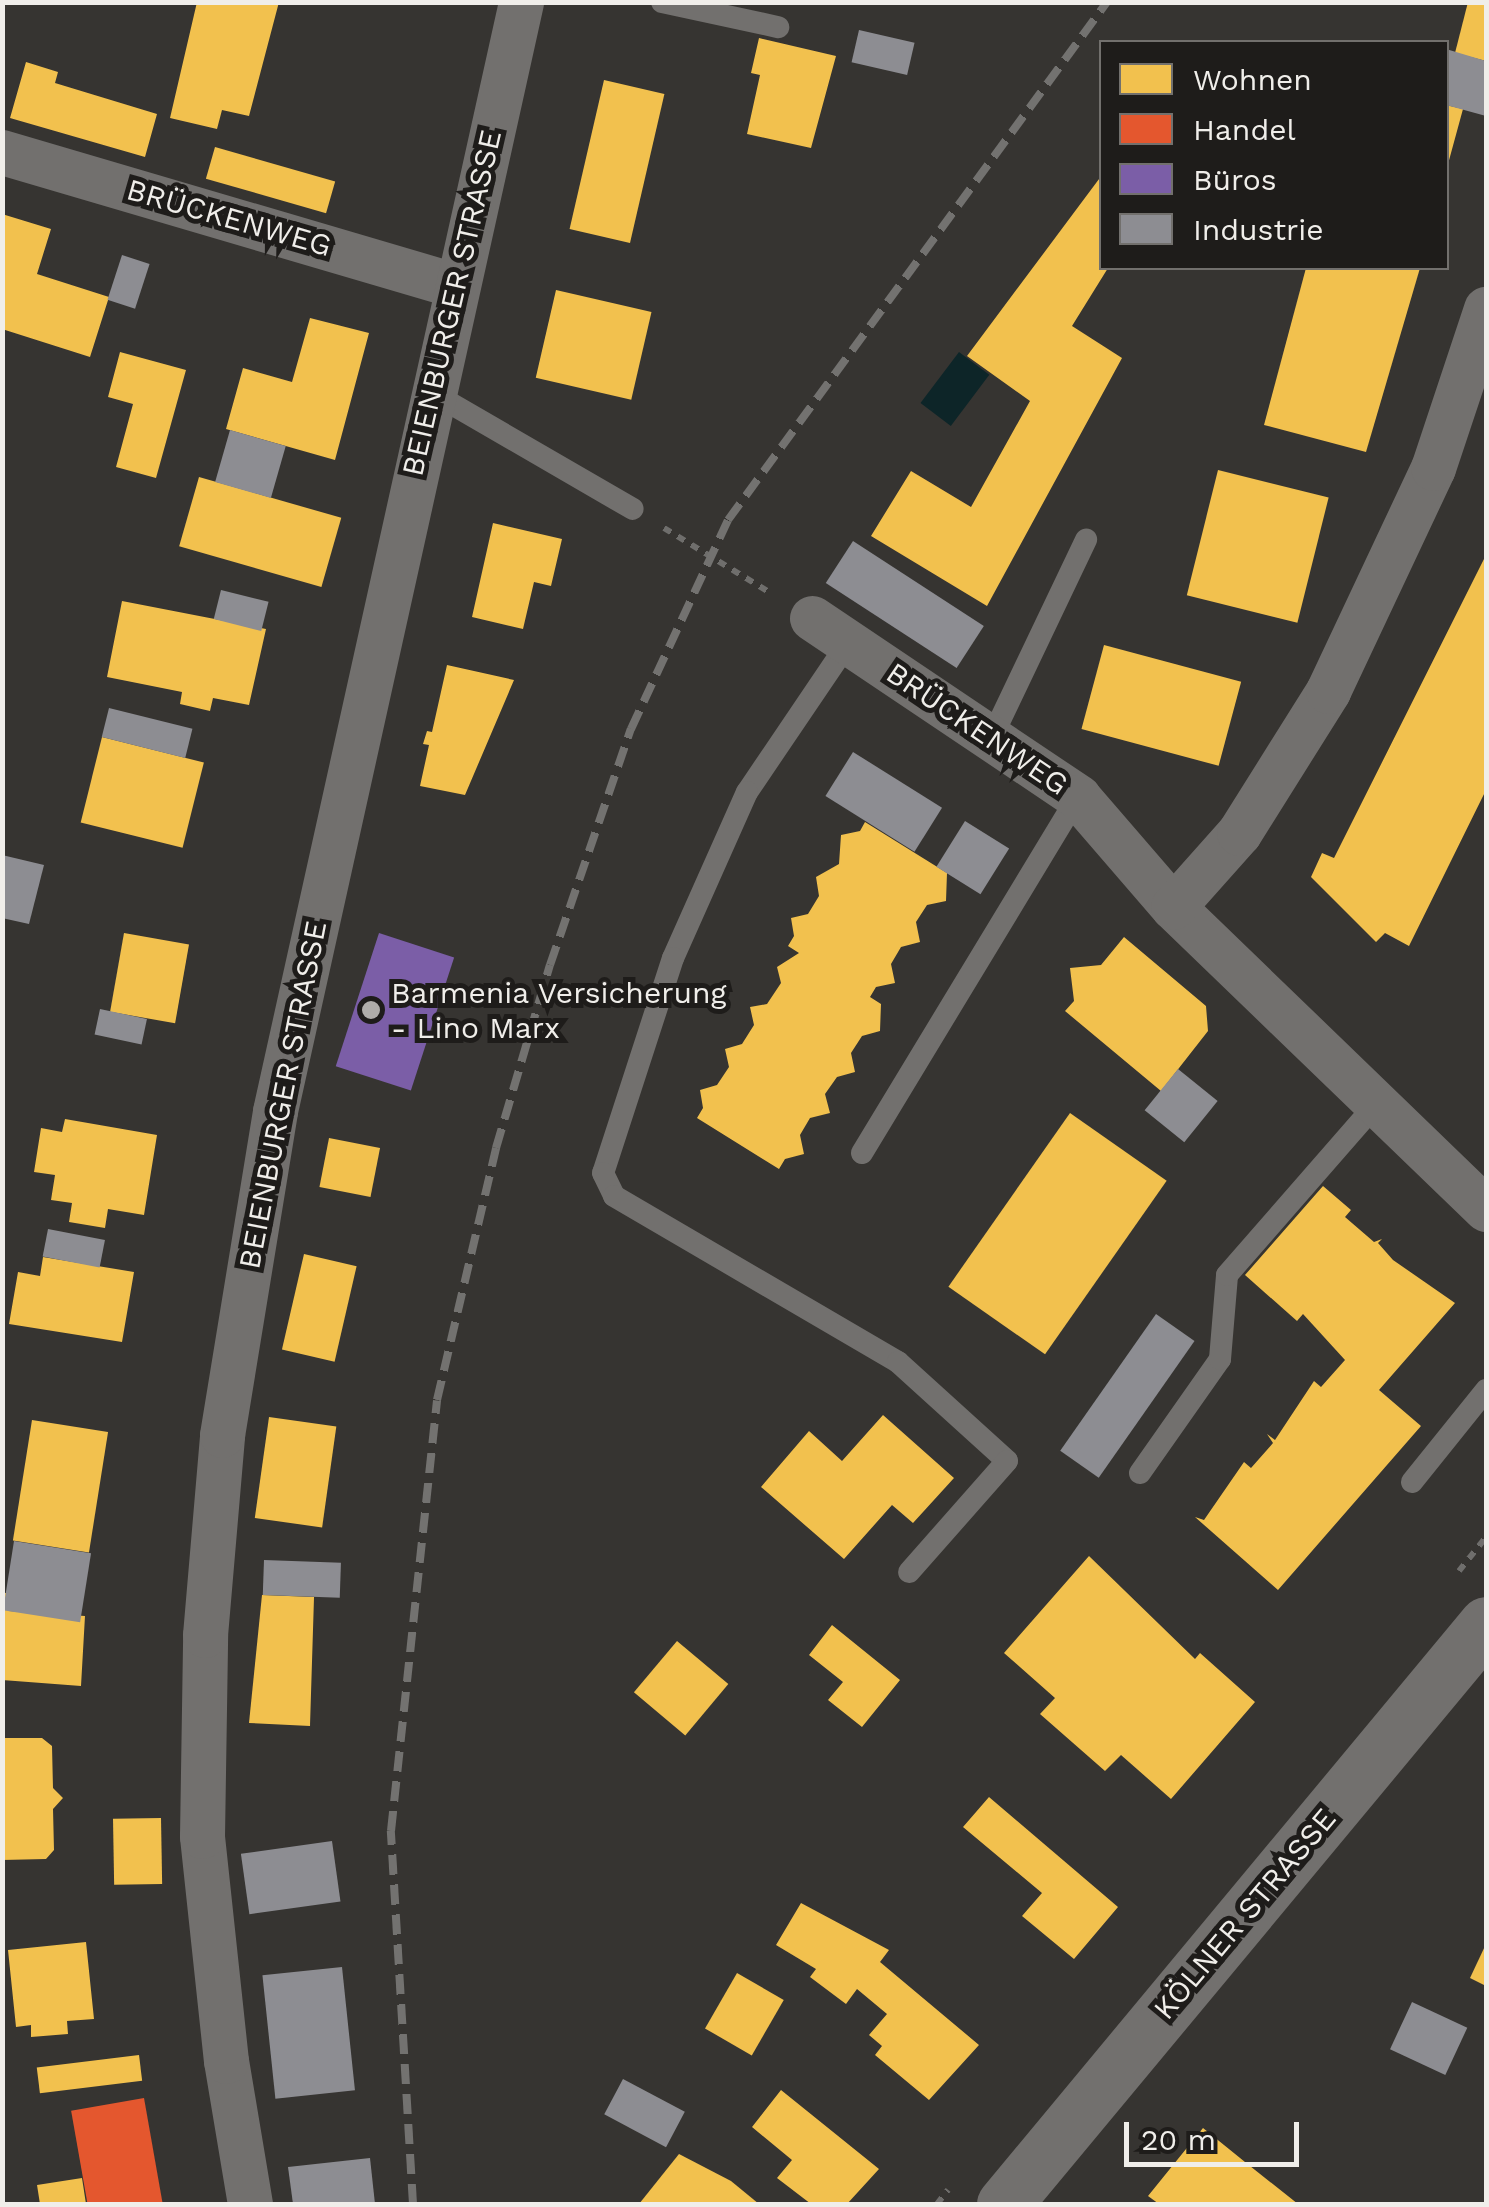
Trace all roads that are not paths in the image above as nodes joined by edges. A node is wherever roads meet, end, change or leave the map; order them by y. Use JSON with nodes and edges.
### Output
{"nodes":[{"id":1,"x":521,"y":2,"type":"edge"},
{"id":2,"x":662,"y":2,"type":"edge"},
{"id":3,"x":778,"y":28,"type":"dead end"},
{"id":4,"x":2,"y":152,"type":"edge"},
{"id":5,"x":455,"y":285,"type":"junction"},
{"id":6,"x":1486,"y":309,"type":"edge"},
{"id":7,"x":431,"y":392,"type":"junction"},
{"id":8,"x":1474,"y":395,"type":"edge"},
{"id":9,"x":634,"y":509,"type":"road end"},
{"id":10,"x":1086,"y":540,"type":"dead end"},
{"id":11,"x":830,"y":631,"type":"joint"},
{"id":12,"x":991,"y":739,"type":"junction"},
{"id":13,"x":1078,"y":798,"type":"junction"},
{"id":14,"x":1173,"y":907,"type":"junction"},
{"id":15,"x":1376,"y":1103,"type":"junction"},
{"id":16,"x":862,"y":1153,"type":"dead end"},
{"id":17,"x":1486,"y":1209,"type":"edge"},
{"id":18,"x":1486,"y":1390,"type":"edge"},
{"id":19,"x":1140,"y":1473,"type":"dead end"},
{"id":20,"x":1412,"y":1482,"type":"dead end"},
{"id":21,"x":909,"y":1572,"type":"dead end"},
{"id":22,"x":1486,"y":1624,"type":"edge"},
{"id":23,"x":250,"y":2204,"type":"edge"},
{"id":24,"x":1004,"y":2204,"type":"edge"}],
"edges":[{"from":1,"to":5,"type":"street","name":"BEIENBURGER STRASSE"},
{"from":2,"to":3,"type":"lane"},
{"from":4,"to":5,"type":"street","name":"BRÜCKENWEG"},
{"from":5,"to":7,"type":"street","name":"BEIENBURGER STRASSE"},
{"from":6,"to":8,"type":"street"},
{"from":7,"to":9,"type":"lane"},
{"from":7,"to":23,"type":"street","name":"BEIENBURGER STRASSE"},
{"from":8,"to":14,"type":"street"},
{"from":10,"to":12,"type":"lane"},
{"from":11,"to":12,"type":"street","name":"BRÜCKENWEG"},
{"from":11,"to":21,"type":"lane"},
{"from":12,"to":13,"type":"street","name":"BRÜCKENWEG"},
{"from":13,"to":14,"type":"street","name":"BRÜCKENWEG"},
{"from":13,"to":16,"type":"lane"},
{"from":14,"to":15,"type":"street","name":"BRÜCKENWEG"},
{"from":15,"to":17,"type":"street","name":"BRÜCKENWEG"},
{"from":15,"to":19,"type":"lane"},
{"from":18,"to":20,"type":"lane"},
{"from":22,"to":24,"type":"main road","name":"KÖLNER STRASSE"}]}
